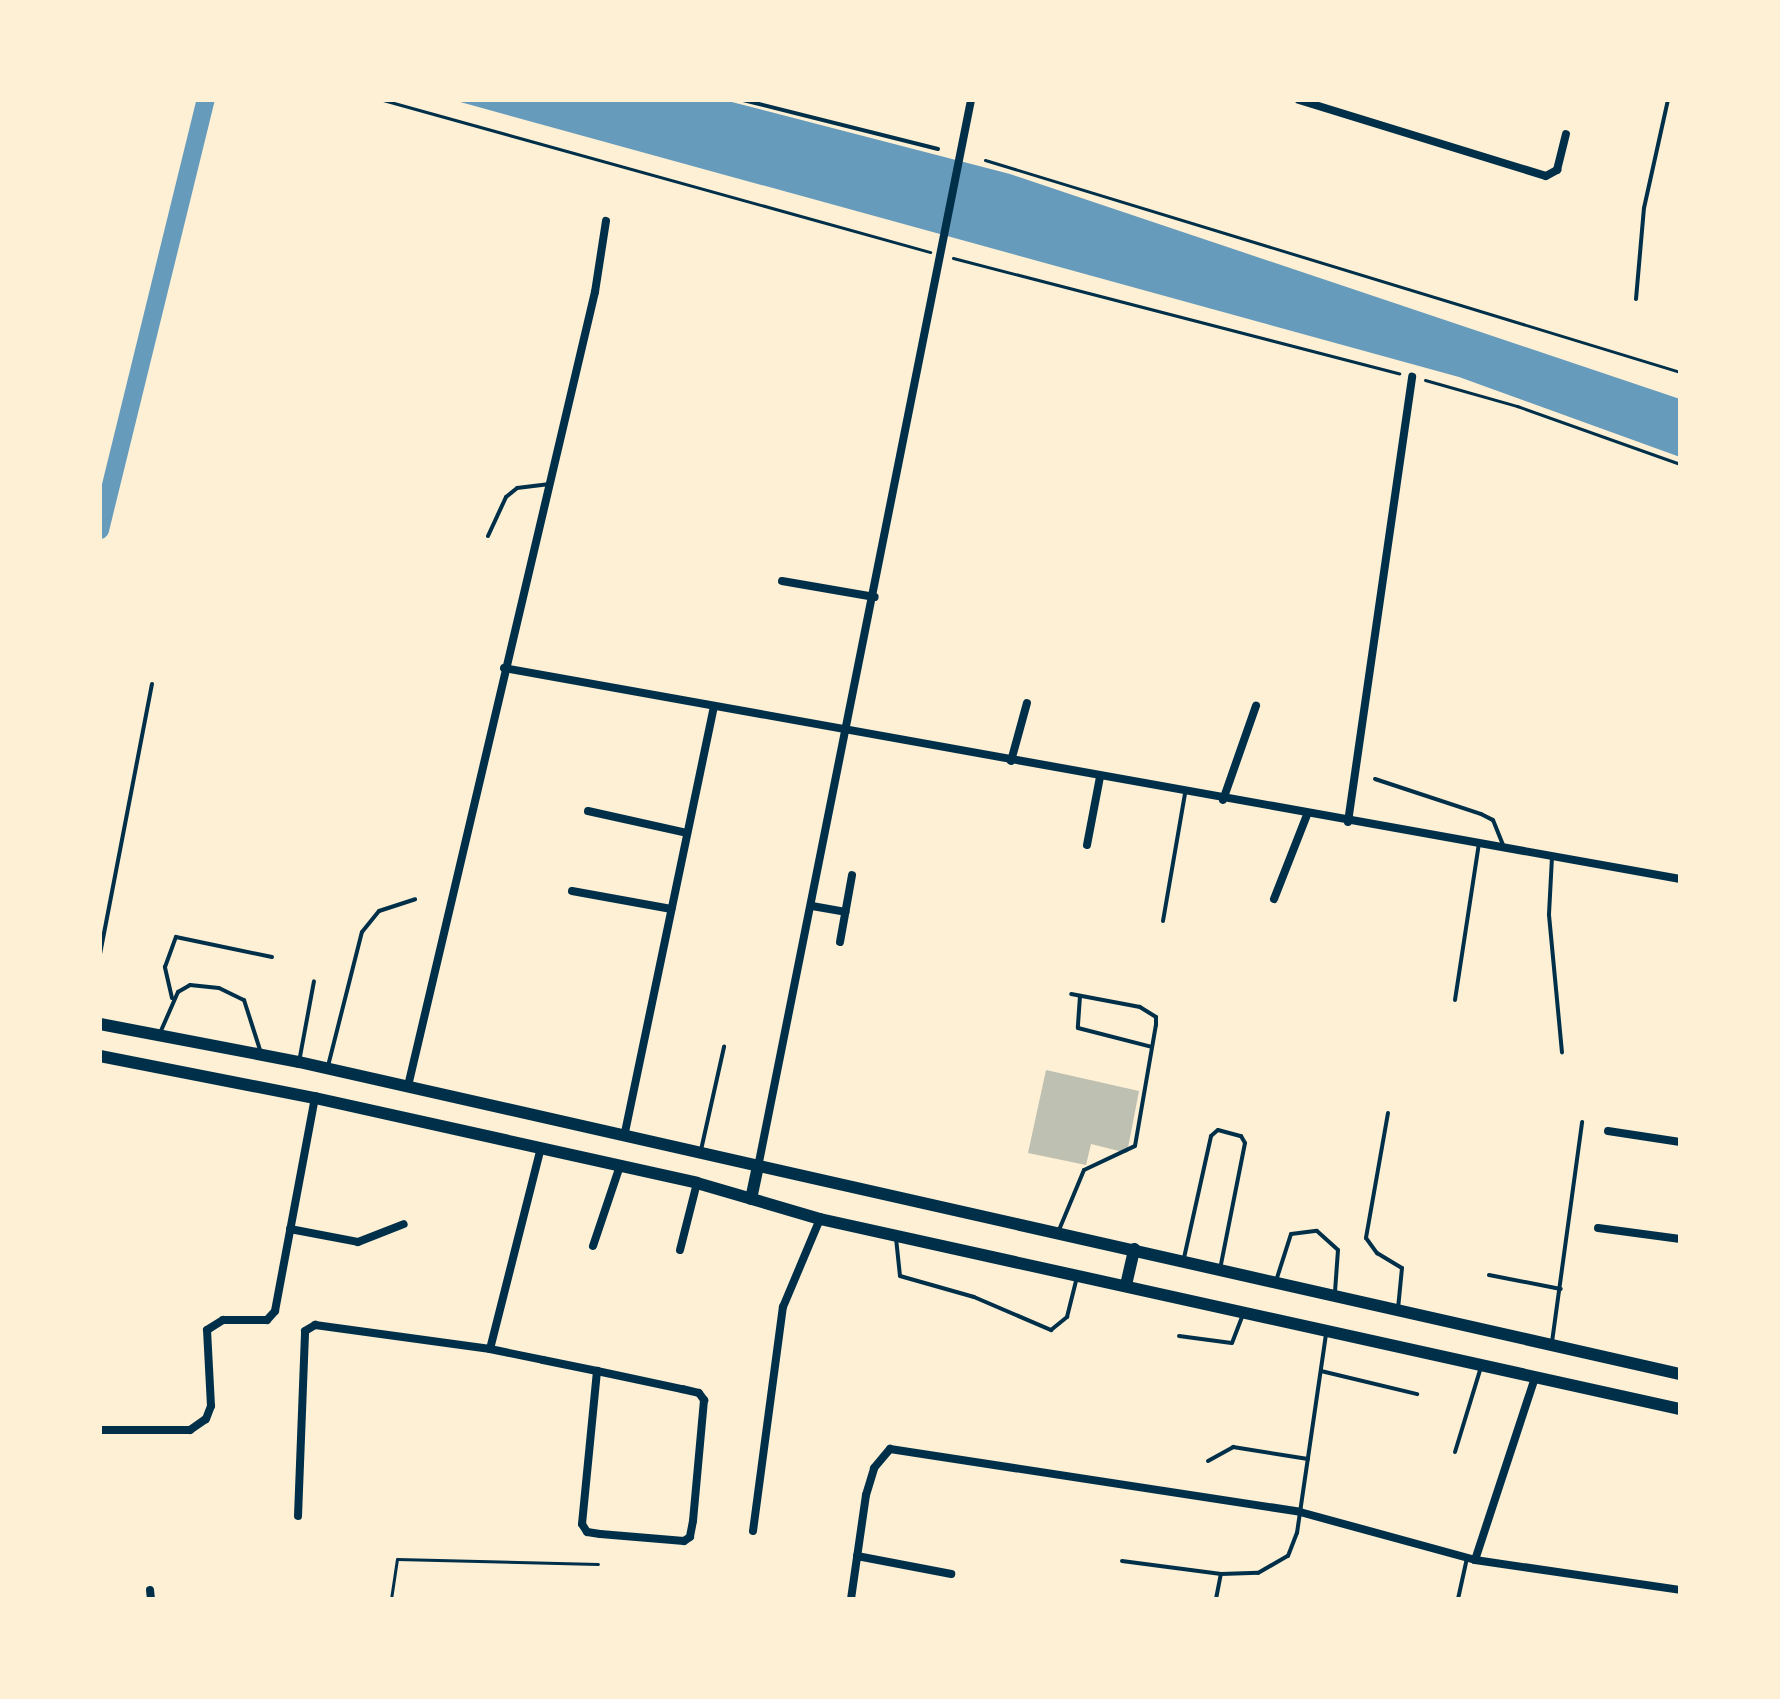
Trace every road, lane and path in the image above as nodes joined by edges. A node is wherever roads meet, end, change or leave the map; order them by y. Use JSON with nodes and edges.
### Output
{"nodes":[{"id":1,"x":383,"y":100,"type":"edge"},
{"id":2,"x":743,"y":100,"type":"edge"},
{"id":3,"x":971,"y":100,"type":"edge"},
{"id":4,"x":1299,"y":100,"type":"edge"},
{"id":5,"x":1668,"y":100,"type":"edge"},
{"id":6,"x":1566,"y":134,"type":"dead end"},
{"id":7,"x":938,"y":149,"type":"dead end"},
{"id":8,"x":985,"y":160,"type":"dead end"},
{"id":9,"x":606,"y":221,"type":"dead end"},
{"id":10,"x":939,"y":254,"type":"junction"},
{"id":11,"x":1636,"y":299,"type":"dead end"},
{"id":12,"x":1680,"y":372,"type":"edge"},
{"id":13,"x":1412,"y":377,"type":"junction"},
{"id":14,"x":1680,"y":464,"type":"edge"},
{"id":15,"x":548,"y":484,"type":"junction"},
{"id":16,"x":488,"y":536,"type":"dead end"},
{"id":17,"x":782,"y":581,"type":"dead end"},
{"id":18,"x":875,"y":597,"type":"junction"},
{"id":19,"x":504,"y":668,"type":"junction"},
{"id":20,"x":152,"y":684,"type":"dead end"},
{"id":21,"x":1027,"y":703,"type":"dead end"},
{"id":22,"x":1256,"y":706,"type":"dead end"},
{"id":23,"x":714,"y":708,"type":"junction"},
{"id":24,"x":848,"y":731,"type":"junction"},
{"id":25,"x":1011,"y":761,"type":"junction"},
{"id":26,"x":1100,"y":777,"type":"junction"},
{"id":27,"x":1375,"y":779,"type":"dead end"},
{"id":28,"x":1185,"y":793,"type":"junction"},
{"id":29,"x":1223,"y":800,"type":"junction"},
{"id":30,"x":588,"y":811,"type":"dead end"},
{"id":31,"x":1307,"y":815,"type":"junction"},
{"id":32,"x":1348,"y":822,"type":"junction"},
{"id":33,"x":687,"y":833,"type":"junction"},
{"id":34,"x":1479,"y":844,"type":"junction"},
{"id":35,"x":1087,"y":845,"type":"dead end"},
{"id":36,"x":1504,"y":849,"type":"junction"},
{"id":37,"x":1552,"y":857,"type":"junction"},
{"id":38,"x":852,"y":875,"type":"dead end"},
{"id":39,"x":1680,"y":879,"type":"edge"},
{"id":40,"x":572,"y":891,"type":"dead end"},
{"id":41,"x":415,"y":899,"type":"dead end"},
{"id":42,"x":1274,"y":899,"type":"dead end"},
{"id":43,"x":812,"y":906,"type":"junction"},
{"id":44,"x":671,"y":909,"type":"junction"},
{"id":45,"x":845,"y":912,"type":"junction"},
{"id":46,"x":1163,"y":921,"type":"dead end"},
{"id":47,"x":840,"y":942,"type":"dead end"},
{"id":48,"x":100,"y":954,"type":"edge"},
{"id":49,"x":272,"y":957,"type":"dead end"},
{"id":50,"x":314,"y":981,"type":"dead end"},
{"id":51,"x":1071,"y":994,"type":"dead end"},
{"id":52,"x":1080,"y":996,"type":"junction"},
{"id":53,"x":172,"y":999,"type":"junction"},
{"id":54,"x":1455,"y":1000,"type":"dead end"},
{"id":55,"x":100,"y":1024,"type":"edge"},
{"id":56,"x":160,"y":1033,"type":"junction"},
{"id":57,"x":724,"y":1047,"type":"dead end"},
{"id":58,"x":1152,"y":1047,"type":"junction"},
{"id":59,"x":1562,"y":1052,"type":"dead end"},
{"id":60,"x":261,"y":1053,"type":"junction"},
{"id":61,"x":100,"y":1056,"type":"edge"},
{"id":62,"x":299,"y":1062,"type":"junction"},
{"id":63,"x":327,"y":1068,"type":"junction"},
{"id":64,"x":408,"y":1086,"type":"junction"},
{"id":65,"x":315,"y":1098,"type":"junction"},
{"id":66,"x":1388,"y":1113,"type":"dead end"},
{"id":67,"x":1582,"y":1122,"type":"dead end"},
{"id":68,"x":1608,"y":1131,"type":"dead end"},
{"id":69,"x":624,"y":1137,"type":"junction"},
{"id":70,"x":1680,"y":1142,"type":"edge"},
{"id":71,"x":541,"y":1148,"type":"junction"},
{"id":72,"x":700,"y":1154,"type":"junction"},
{"id":73,"x":620,"y":1166,"type":"junction"},
{"id":74,"x":758,"y":1167,"type":"junction"},
{"id":75,"x":697,"y":1183,"type":"junction"},
{"id":76,"x":751,"y":1199,"type":"junction"},
{"id":77,"x":820,"y":1219,"type":"junction"},
{"id":78,"x":404,"y":1224,"type":"dead end"},
{"id":79,"x":1598,"y":1228,"type":"dead end"},
{"id":80,"x":290,"y":1229,"type":"junction"},
{"id":81,"x":1058,"y":1232,"type":"junction"},
{"id":82,"x":896,"y":1236,"type":"junction"},
{"id":83,"x":1680,"y":1239,"type":"edge"},
{"id":84,"x":593,"y":1246,"type":"dead end"},
{"id":85,"x":1134,"y":1249,"type":"junction"},
{"id":86,"x":680,"y":1250,"type":"dead end"},
{"id":87,"x":1184,"y":1260,"type":"junction"},
{"id":88,"x":1220,"y":1269,"type":"junction"},
{"id":89,"x":1078,"y":1274,"type":"junction"},
{"id":90,"x":1489,"y":1275,"type":"dead end"},
{"id":91,"x":1276,"y":1283,"type":"junction"},
{"id":92,"x":1126,"y":1285,"type":"junction"},
{"id":93,"x":1561,"y":1289,"type":"junction"},
{"id":94,"x":1335,"y":1296,"type":"junction"},
{"id":95,"x":1398,"y":1311,"type":"junction"},
{"id":96,"x":1244,"y":1313,"type":"junction"},
{"id":97,"x":1327,"y":1332,"type":"junction"},
{"id":98,"x":1179,"y":1336,"type":"dead end"},
{"id":99,"x":1552,"y":1345,"type":"junction"},
{"id":100,"x":490,"y":1349,"type":"junction"},
{"id":101,"x":1482,"y":1366,"type":"junction"},
{"id":102,"x":597,"y":1371,"type":"junction"},
{"id":103,"x":1321,"y":1371,"type":"junction"},
{"id":104,"x":1680,"y":1374,"type":"edge"},
{"id":105,"x":1535,"y":1377,"type":"junction"},
{"id":106,"x":1417,"y":1394,"type":"dead end"},
{"id":107,"x":1680,"y":1409,"type":"edge"},
{"id":108,"x":100,"y":1430,"type":"edge"},
{"id":109,"x":1455,"y":1452,"type":"dead end"},
{"id":110,"x":1308,"y":1459,"type":"junction"},
{"id":111,"x":1208,"y":1461,"type":"dead end"},
{"id":112,"x":1300,"y":1512,"type":"junction"},
{"id":113,"x":298,"y":1516,"type":"dead end"},
{"id":114,"x":753,"y":1531,"type":"dead end"},
{"id":115,"x":857,"y":1556,"type":"junction"},
{"id":116,"x":1471,"y":1559,"type":"junction"},
{"id":117,"x":1122,"y":1561,"type":"dead end"},
{"id":118,"x":598,"y":1564,"type":"dead end"},
{"id":119,"x":951,"y":1574,"type":"dead end"},
{"id":120,"x":1221,"y":1574,"type":"junction"},
{"id":121,"x":1680,"y":1590,"type":"edge"},
{"id":122,"x":391,"y":1599,"type":"edge"},
{"id":123,"x":851,"y":1599,"type":"edge"},
{"id":124,"x":1216,"y":1599,"type":"edge"},
{"id":125,"x":1458,"y":1599,"type":"edge"}],
"edges":[{"from":1,"to":10,"type":"path"},
{"from":2,"to":7,"type":"lane"},
{"from":3,"to":10,"type":"street"},
{"from":4,"to":6,"type":"street"},
{"from":5,"to":11,"type":"lane"},
{"from":8,"to":12,"type":"path"},
{"from":9,"to":15,"type":"street"},
{"from":10,"to":13,"type":"path"},
{"from":10,"to":18,"type":"street"},
{"from":13,"to":14,"type":"path"},
{"from":13,"to":32,"type":"street"},
{"from":15,"to":16,"type":"lane"},
{"from":15,"to":19,"type":"street"},
{"from":17,"to":18,"type":"street"},
{"from":18,"to":24,"type":"street"},
{"from":19,"to":23,"type":"street"},
{"from":19,"to":64,"type":"street"},
{"from":20,"to":48,"type":"lane"},
{"from":21,"to":25,"type":"street"},
{"from":22,"to":29,"type":"street"},
{"from":23,"to":24,"type":"street"},
{"from":23,"to":33,"type":"street"},
{"from":24,"to":25,"type":"street"},
{"from":24,"to":43,"type":"street"},
{"from":25,"to":26,"type":"street"},
{"from":26,"to":28,"type":"street"},
{"from":26,"to":35,"type":"street"},
{"from":27,"to":36,"type":"lane"},
{"from":28,"to":29,"type":"street"},
{"from":28,"to":46,"type":"lane"},
{"from":29,"to":31,"type":"street"},
{"from":30,"to":33,"type":"street"},
{"from":31,"to":32,"type":"street"},
{"from":31,"to":42,"type":"street"},
{"from":32,"to":34,"type":"street"},
{"from":33,"to":44,"type":"street"},
{"from":34,"to":36,"type":"street"},
{"from":34,"to":54,"type":"lane"},
{"from":36,"to":37,"type":"street"},
{"from":37,"to":39,"type":"street"},
{"from":37,"to":59,"type":"lane"},
{"from":38,"to":45,"type":"street"},
{"from":40,"to":44,"type":"street"},
{"from":41,"to":63,"type":"lane"},
{"from":43,"to":45,"type":"street"},
{"from":43,"to":74,"type":"street"},
{"from":44,"to":69,"type":"street"},
{"from":45,"to":47,"type":"street"},
{"from":49,"to":53,"type":"lane"},
{"from":50,"to":62,"type":"lane"},
{"from":51,"to":52,"type":"lane"},
{"from":52,"to":58,"type":"lane"},
{"from":52,"to":58,"type":"lane"},
{"from":53,"to":56,"type":"lane"},
{"from":53,"to":60,"type":"lane"},
{"from":55,"to":56,"type":"main road"},
{"from":56,"to":60,"type":"main road"},
{"from":57,"to":72,"type":"lane"},
{"from":58,"to":81,"type":"lane"},
{"from":60,"to":62,"type":"main road"},
{"from":61,"to":65,"type":"main road"},
{"from":62,"to":63,"type":"main road"},
{"from":63,"to":64,"type":"main road"},
{"from":64,"to":69,"type":"main road"},
{"from":65,"to":71,"type":"main road"},
{"from":65,"to":80,"type":"street"},
{"from":66,"to":95,"type":"lane"},
{"from":67,"to":93,"type":"lane"},
{"from":68,"to":70,"type":"street"},
{"from":69,"to":72,"type":"main road"},
{"from":71,"to":73,"type":"main road"},
{"from":71,"to":100,"type":"street"},
{"from":72,"to":74,"type":"main road"},
{"from":73,"to":75,"type":"main road"},
{"from":73,"to":84,"type":"street"},
{"from":74,"to":76,"type":"main road"},
{"from":74,"to":81,"type":"main road"},
{"from":75,"to":76,"type":"main road"},
{"from":75,"to":86,"type":"street"},
{"from":76,"to":77,"type":"main road"},
{"from":77,"to":82,"type":"main road"},
{"from":77,"to":114,"type":"street"},
{"from":78,"to":80,"type":"street"},
{"from":79,"to":83,"type":"street"},
{"from":80,"to":108,"type":"street"},
{"from":81,"to":85,"type":"main road"},
{"from":82,"to":89,"type":"main road"},
{"from":82,"to":89,"type":"lane"},
{"from":85,"to":87,"type":"main road"},
{"from":85,"to":92,"type":"main road"},
{"from":87,"to":88,"type":"main road"},
{"from":87,"to":88,"type":"lane"},
{"from":88,"to":91,"type":"main road"},
{"from":89,"to":92,"type":"main road"},
{"from":90,"to":93,"type":"lane"},
{"from":91,"to":94,"type":"main road"},
{"from":91,"to":94,"type":"lane"},
{"from":92,"to":96,"type":"main road"},
{"from":93,"to":99,"type":"lane"},
{"from":94,"to":95,"type":"main road"},
{"from":95,"to":99,"type":"main road"},
{"from":96,"to":97,"type":"main road"},
{"from":96,"to":98,"type":"lane"},
{"from":97,"to":101,"type":"main road"},
{"from":97,"to":103,"type":"lane"},
{"from":99,"to":104,"type":"main road"},
{"from":100,"to":102,"type":"street"},
{"from":100,"to":113,"type":"street"},
{"from":101,"to":105,"type":"main road"},
{"from":101,"to":109,"type":"lane"},
{"from":102,"to":102,"type":"street"},
{"from":103,"to":106,"type":"lane"},
{"from":103,"to":110,"type":"lane"},
{"from":105,"to":107,"type":"main road"},
{"from":105,"to":116,"type":"street"},
{"from":110,"to":111,"type":"lane"},
{"from":110,"to":112,"type":"lane"},
{"from":112,"to":115,"type":"street"},
{"from":112,"to":116,"type":"street"},
{"from":112,"to":120,"type":"lane"},
{"from":115,"to":119,"type":"street"},
{"from":115,"to":123,"type":"street"},
{"from":116,"to":121,"type":"street"},
{"from":116,"to":125,"type":"lane"},
{"from":117,"to":120,"type":"lane"},
{"from":118,"to":122,"type":"path"},
{"from":120,"to":124,"type":"lane"}]}
